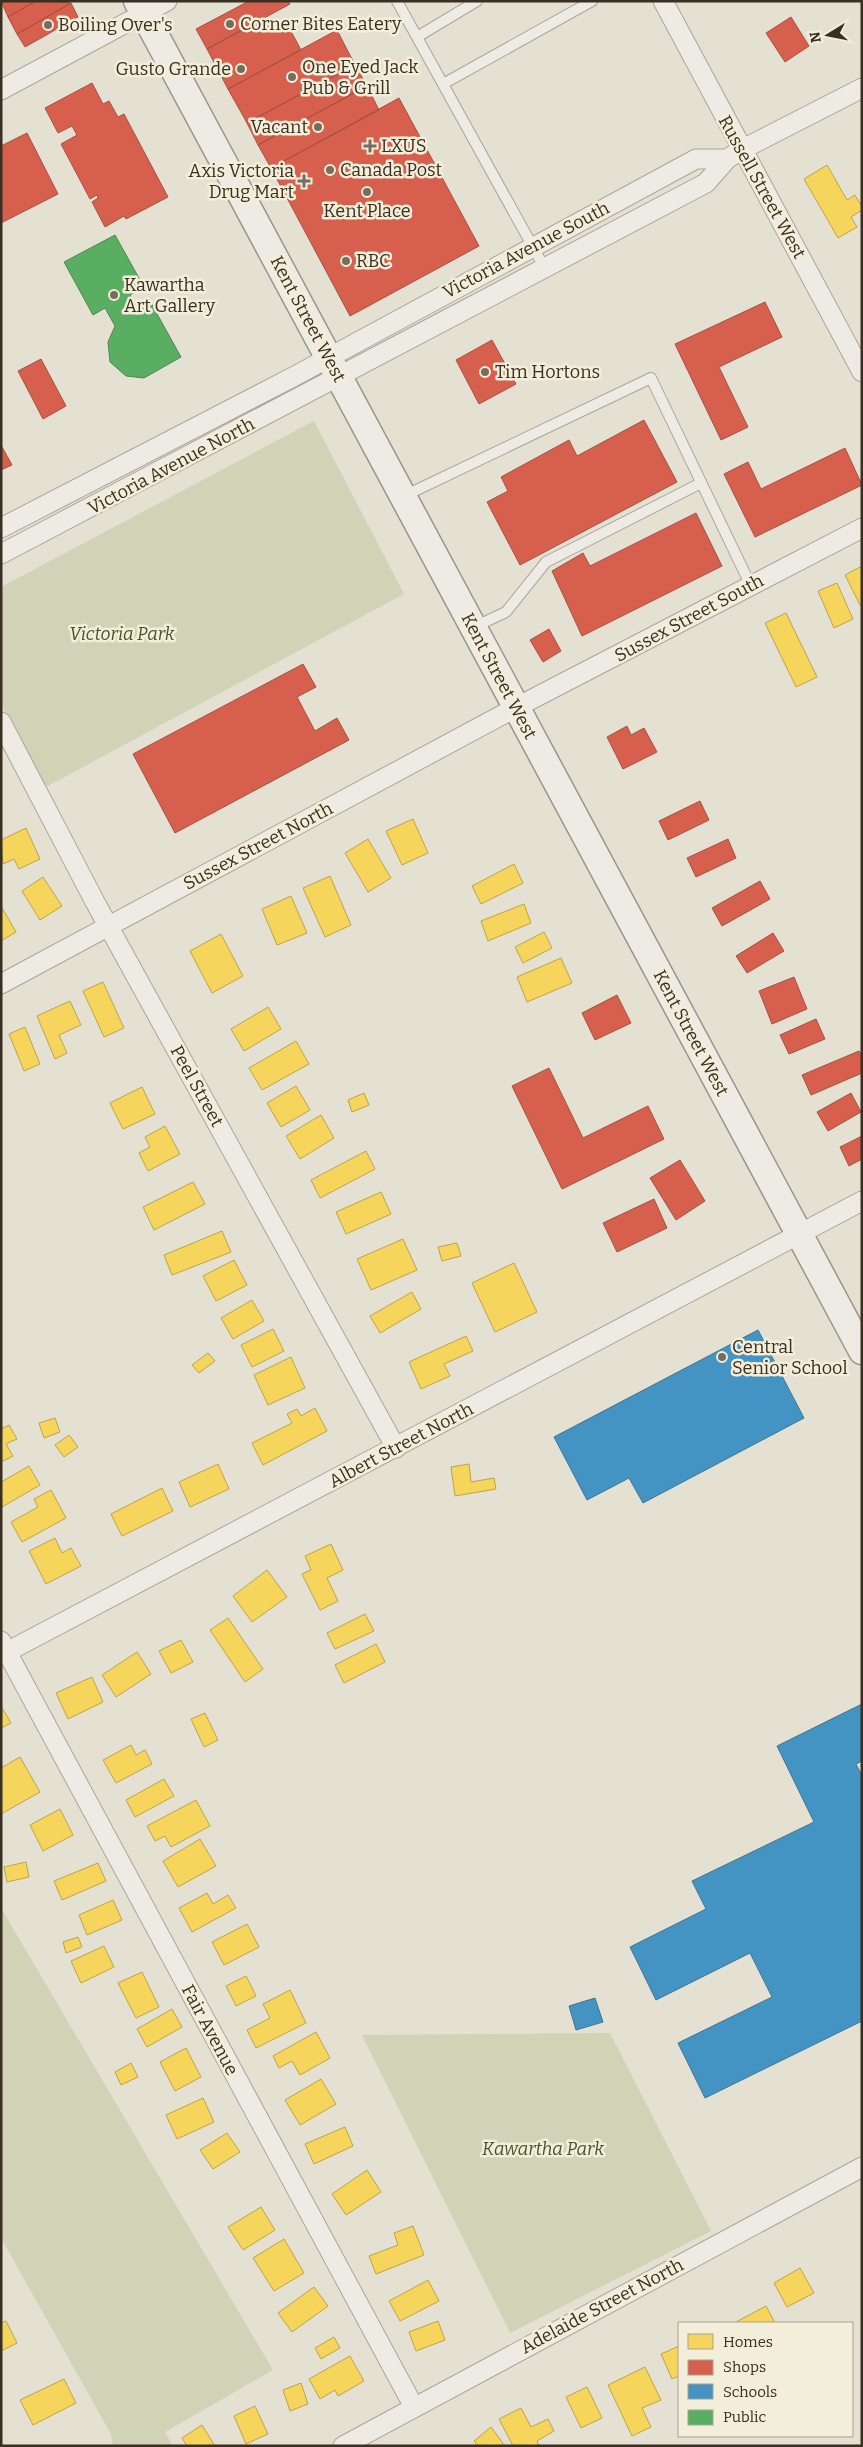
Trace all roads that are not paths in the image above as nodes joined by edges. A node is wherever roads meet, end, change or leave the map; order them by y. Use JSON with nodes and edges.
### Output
{"nodes":[{"id":1,"x":167,"y":1,"type":"edge"},
{"id":2,"x":397,"y":1,"type":"edge"},
{"id":3,"x":477,"y":1,"type":"edge"},
{"id":4,"x":592,"y":1,"type":"edge"},
{"id":5,"x":663,"y":1,"type":"edge"},
{"id":6,"x":140,"y":8,"type":"edge"},
{"id":7,"x":417,"y":37,"type":"junction"},
{"id":8,"x":443,"y":84,"type":"junction"},
{"id":9,"x":862,"y":88,"type":"edge"},
{"id":10,"x":1,"y":90,"type":"edge"},
{"id":11,"x":734,"y":154,"type":"junction"},
{"id":12,"x":531,"y":246,"type":"junction"},
{"id":13,"x":544,"y":267,"type":"junction"},
{"id":14,"x":335,"y":367,"type":"junction"},
{"id":15,"x":862,"y":372,"type":"edge"},
{"id":16,"x":701,"y":482,"type":"junction"},
{"id":17,"x":403,"y":497,"type":"junction"},
{"id":18,"x":1,"y":528,"type":"edge"},
{"id":19,"x":862,"y":528,"type":"edge"},
{"id":20,"x":1,"y":554,"type":"edge"},
{"id":21,"x":751,"y":586,"type":"junction"},
{"id":22,"x":473,"y":628,"type":"junction"},
{"id":23,"x":515,"y":708,"type":"junction"},
{"id":24,"x":1,"y":722,"type":"edge"},
{"id":25,"x":109,"y":926,"type":"junction"},
{"id":26,"x":1,"y":984,"type":"edge"},
{"id":27,"x":862,"y":1201,"type":"edge"},
{"id":28,"x":799,"y":1233,"type":"junction"},
{"id":29,"x":862,"y":1351,"type":"edge"},
{"id":30,"x":396,"y":1448,"type":"junction"},
{"id":31,"x":3,"y":1649,"type":"edge"},
{"id":32,"x":862,"y":2167,"type":"edge"},
{"id":33,"x":414,"y":2407,"type":"junction"},
{"id":34,"x":343,"y":2446,"type":"edge"}],
"edges":[{"from":1,"to":6,"type":"street"},
{"from":2,"to":7,"type":"lane"},
{"from":3,"to":7,"type":"lane"},
{"from":4,"to":8,"type":"lane"},
{"from":5,"to":11,"type":"street","name":"Russell Street West"},
{"from":6,"to":10,"type":"street"},
{"from":6,"to":14,"type":"main road","name":"Kent Street West"},
{"from":7,"to":8,"type":"lane"},
{"from":8,"to":12,"type":"lane"},
{"from":9,"to":11,"type":"street","name":"Victoria Avenue South"},
{"from":11,"to":12,"type":"street","name":"Victoria Avenue South"},
{"from":11,"to":13,"type":"street","name":"Victoria Avenue South"},
{"from":11,"to":15,"type":"street","name":"Russell Street West"},
{"from":12,"to":13,"type":"lane"},
{"from":12,"to":14,"type":"street","name":"Victoria Avenue South"},
{"from":13,"to":14,"type":"street","name":"Victoria Avenue South"},
{"from":14,"to":17,"type":"main road","name":"Kent Street West"},
{"from":14,"to":18,"type":"street","name":"Victoria Avenue North"},
{"from":14,"to":20,"type":"street","name":"Victoria Avenue North"},
{"from":16,"to":17,"type":"lane"},
{"from":16,"to":21,"type":"lane"},
{"from":16,"to":22,"type":"lane"},
{"from":17,"to":22,"type":"main road","name":"Kent Street West"},
{"from":19,"to":21,"type":"street","name":"Sussex Street South"},
{"from":21,"to":23,"type":"street","name":"Sussex Street South"},
{"from":22,"to":23,"type":"main road","name":"Kent Street West"},
{"from":23,"to":25,"type":"street","name":"Sussex Street North"},
{"from":23,"to":28,"type":"main road","name":"Kent Street West"},
{"from":24,"to":25,"type":"street","name":"Peel Street"},
{"from":25,"to":26,"type":"street","name":"Sussex Street North"},
{"from":25,"to":30,"type":"street","name":"Peel Street"},
{"from":27,"to":28,"type":"street","name":"Albert Street North"},
{"from":28,"to":29,"type":"main road","name":"Kent Street West"},
{"from":28,"to":30,"type":"street","name":"Albert Street North"},
{"from":30,"to":31,"type":"street","name":"Albert Street North"},
{"from":31,"to":33,"type":"street","name":"Fair Avenue"},
{"from":32,"to":33,"type":"street","name":"Adelaide Street North"},
{"from":33,"to":34,"type":"street","name":"Adelaide Street North"}]}
